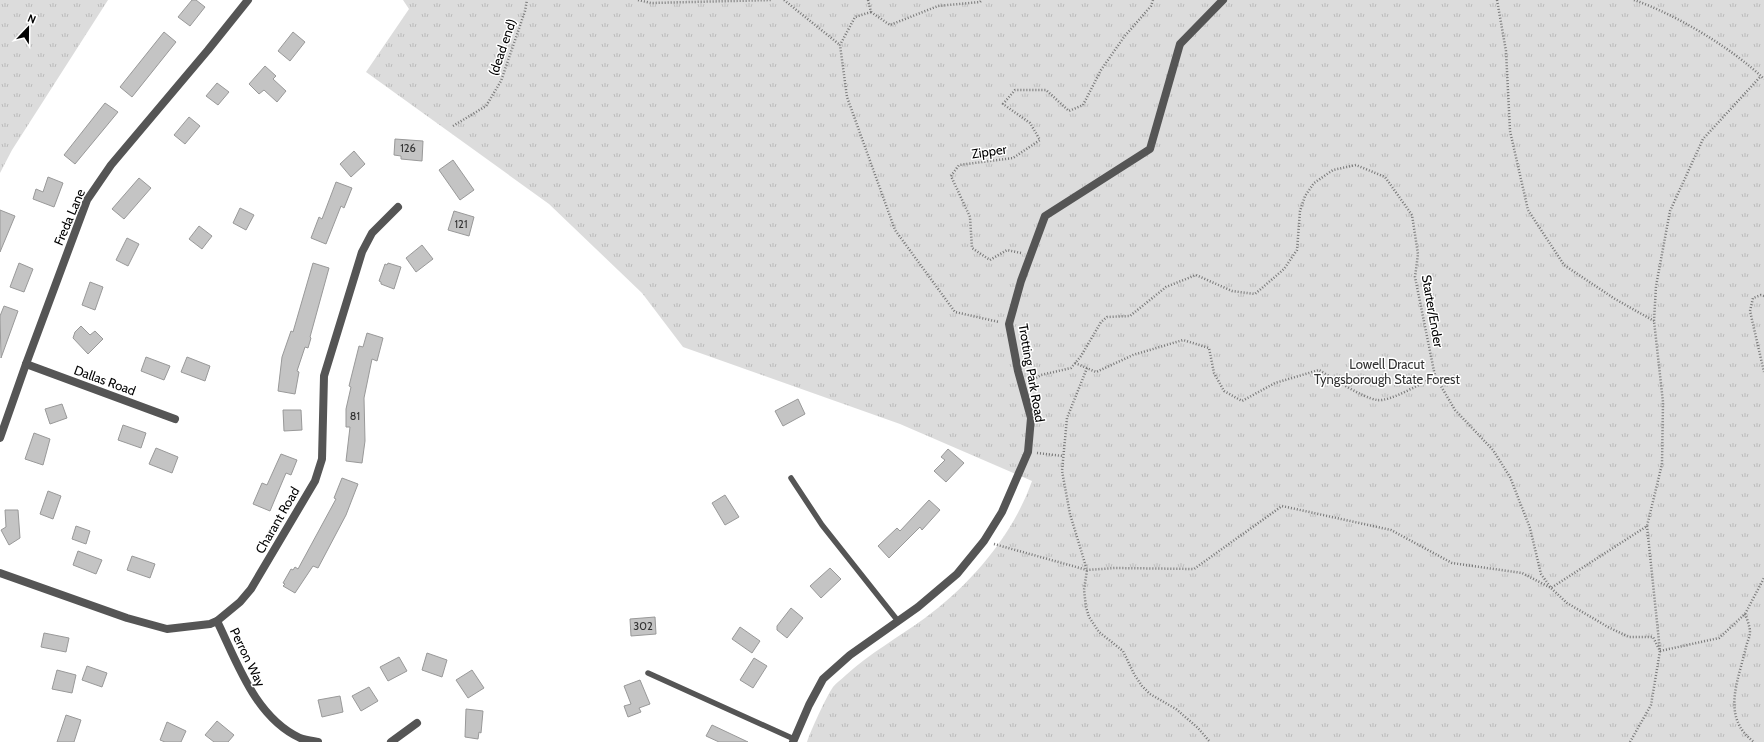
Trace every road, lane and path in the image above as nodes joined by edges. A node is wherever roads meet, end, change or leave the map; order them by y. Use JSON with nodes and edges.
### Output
{"nodes":[{"id":1,"x":248,"y":0,"type":"edge"},
{"id":2,"x":526,"y":0,"type":"edge"},
{"id":3,"x":638,"y":0,"type":"edge"},
{"id":4,"x":772,"y":0,"type":"edge"},
{"id":5,"x":784,"y":0,"type":"edge"},
{"id":6,"x":868,"y":0,"type":"edge"},
{"id":7,"x":982,"y":0,"type":"edge"},
{"id":8,"x":1153,"y":0,"type":"edge"},
{"id":9,"x":1224,"y":0,"type":"edge"},
{"id":10,"x":1497,"y":0,"type":"edge"},
{"id":11,"x":1634,"y":0,"type":"edge"},
{"id":12,"x":871,"y":12,"type":"junction"},
{"id":13,"x":840,"y":45,"type":"junction"},
{"id":14,"x":1761,"y":76,"type":"junction"},
{"id":15,"x":1764,"y":79,"type":"edge"},
{"id":16,"x":454,"y":126,"type":"dead end"},
{"id":17,"x":398,"y":207,"type":"dead end"},
{"id":18,"x":1030,"y":255,"type":"junction"},
{"id":19,"x":1764,"y":296,"type":"edge"},
{"id":20,"x":1654,"y":321,"type":"junction"},
{"id":21,"x":1009,"y":324,"type":"junction"},
{"id":22,"x":1075,"y":363,"type":"junction"},
{"id":23,"x":26,"y":364,"type":"junction"},
{"id":24,"x":1087,"y":368,"type":"junction"},
{"id":25,"x":1764,"y":372,"type":"edge"},
{"id":26,"x":1435,"y":376,"type":"junction"},
{"id":27,"x":1023,"y":386,"type":"junction"},
{"id":28,"x":175,"y":419,"type":"dead end"},
{"id":29,"x":0,"y":438,"type":"edge"},
{"id":30,"x":1028,"y":452,"type":"junction"},
{"id":31,"x":1063,"y":456,"type":"junction"},
{"id":32,"x":791,"y":478,"type":"dead end"},
{"id":33,"x":1647,"y":526,"type":"junction"},
{"id":34,"x":984,"y":541,"type":"junction"},
{"id":35,"x":1087,"y":570,"type":"junction"},
{"id":36,"x":0,"y":573,"type":"edge"},
{"id":37,"x":1764,"y":578,"type":"edge"},
{"id":38,"x":1551,"y":588,"type":"junction"},
{"id":39,"x":1745,"y":614,"type":"junction"},
{"id":40,"x":217,"y":621,"type":"junction"},
{"id":41,"x":898,"y":621,"type":"junction"},
{"id":42,"x":1660,"y":651,"type":"junction"},
{"id":43,"x":648,"y":673,"type":"dead end"},
{"id":44,"x":417,"y":723,"type":"dead end"},
{"id":45,"x":793,"y":741,"type":"edge"},
{"id":46,"x":318,"y":742,"type":"edge"},
{"id":47,"x":391,"y":742,"type":"edge"},
{"id":48,"x":1210,"y":742,"type":"edge"},
{"id":49,"x":1630,"y":742,"type":"edge"},
{"id":50,"x":1754,"y":742,"type":"edge"}],
"edges":[{"from":1,"to":23,"type":"street","name":"Freda Lane"},
{"from":2,"to":16,"type":"path","name":"(dead end)"},
{"from":3,"to":4,"type":"path"},
{"from":5,"to":13,"type":"path"},
{"from":6,"to":12,"type":"path"},
{"from":7,"to":12,"type":"path"},
{"from":8,"to":18,"type":"path","name":"Zipper"},
{"from":9,"to":18,"type":"street","name":"Trotting Park Road"},
{"from":10,"to":20,"type":"path"},
{"from":11,"to":14,"type":"path"},
{"from":12,"to":13,"type":"path"},
{"from":13,"to":21,"type":"path"},
{"from":14,"to":15,"type":"path"},
{"from":14,"to":20,"type":"path"},
{"from":17,"to":40,"type":"street","name":"Charant Road"},
{"from":18,"to":21,"type":"street","name":"Trotting Park Road"},
{"from":19,"to":25,"type":"path"},
{"from":20,"to":33,"type":"path"},
{"from":21,"to":27,"type":"street","name":"Trotting Park Road"},
{"from":22,"to":24,"type":"path"},
{"from":22,"to":26,"type":"path","name":"Starter/Ender"},
{"from":22,"to":27,"type":"path","name":"Starter/Ender"},
{"from":23,"to":28,"type":"street","name":"Dallas Road"},
{"from":23,"to":29,"type":"street","name":"Freda Lane"},
{"from":24,"to":26,"type":"path"},
{"from":24,"to":31,"type":"path"},
{"from":26,"to":38,"type":"path","name":"Starter/Ender"},
{"from":27,"to":30,"type":"street","name":"Trotting Park Road"},
{"from":30,"to":31,"type":"path"},
{"from":30,"to":34,"type":"street","name":"Trotting Park Road"},
{"from":31,"to":35,"type":"path"},
{"from":32,"to":41,"type":"lane"},
{"from":33,"to":38,"type":"path"},
{"from":33,"to":42,"type":"path"},
{"from":34,"to":35,"type":"path"},
{"from":34,"to":41,"type":"street","name":"Trotting Park Road"},
{"from":35,"to":38,"type":"path"},
{"from":35,"to":48,"type":"path"},
{"from":36,"to":40,"type":"street","name":"Charant Road"},
{"from":37,"to":39,"type":"path"},
{"from":38,"to":42,"type":"path","name":"Starter/Ender"},
{"from":39,"to":42,"type":"path"},
{"from":39,"to":50,"type":"path"},
{"from":40,"to":46,"type":"street","name":"Perron Way"},
{"from":41,"to":45,"type":"street","name":"Trotting Park Road"},
{"from":42,"to":49,"type":"path"},
{"from":43,"to":45,"type":"lane"},
{"from":44,"to":47,"type":"street"}]}
